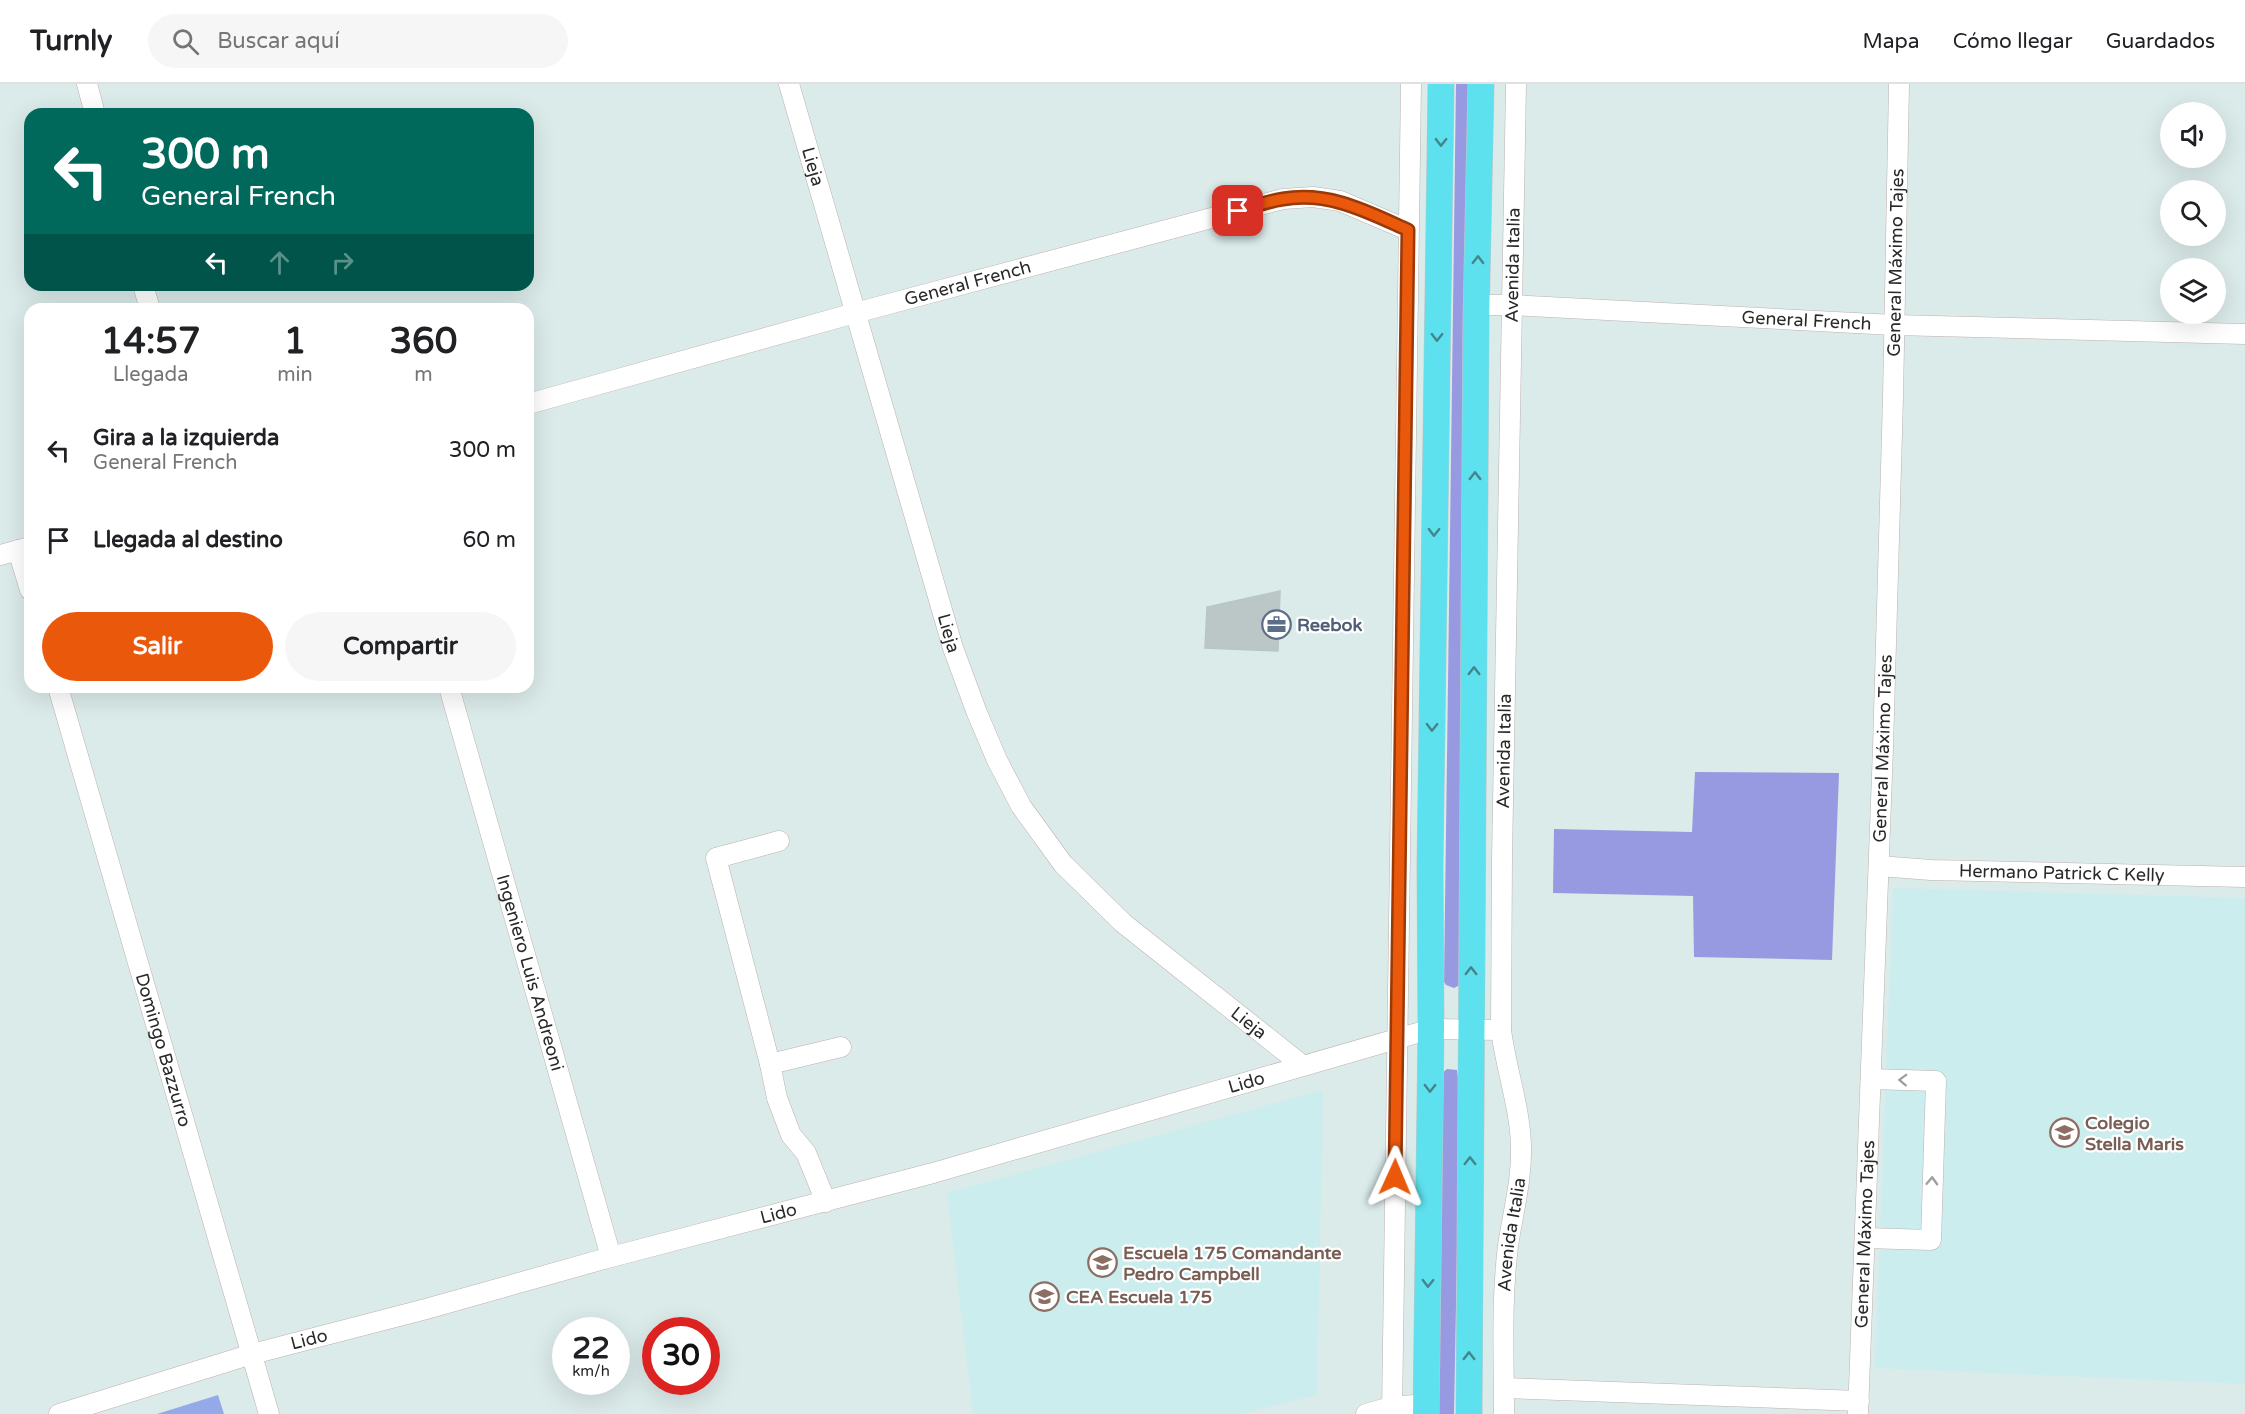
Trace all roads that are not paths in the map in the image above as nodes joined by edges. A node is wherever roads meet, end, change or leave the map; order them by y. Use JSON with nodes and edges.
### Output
{"nodes":[{"id":1,"x":87,"y":84,"type":"edge"},
{"id":2,"x":789,"y":84,"type":"edge"},
{"id":3,"x":1411,"y":84,"type":"edge"},
{"id":4,"x":1442,"y":84,"type":"edge"},
{"id":5,"x":1481,"y":84,"type":"edge"},
{"id":6,"x":1516,"y":84,"type":"edge"},
{"id":7,"x":1899,"y":84,"type":"edge"},
{"id":8,"x":93,"y":108,"type":"edge"},
{"id":9,"x":1408,"y":230,"type":"junction"},
{"id":10,"x":1511,"y":304,"type":"junction"},
{"id":11,"x":1477,"y":305,"type":"junction"},
{"id":12,"x":855,"y":313,"type":"junction"},
{"id":13,"x":1894,"y":325,"type":"junction"},
{"id":14,"x":2245,"y":334,"type":"edge"},
{"id":15,"x":534,"y":402,"type":"edge"},
{"id":16,"x":16,"y":551,"type":"edge"},
{"id":17,"x":24,"y":573,"type":"edge"},
{"id":18,"x":60,"y":693,"type":"edge"},
{"id":19,"x":451,"y":693,"type":"edge"},
{"id":20,"x":779,"y":841,"type":"dead end"},
{"id":21,"x":1879,"y":866,"type":"junction"},
{"id":22,"x":2245,"y":877,"type":"edge"},
{"id":23,"x":1431,"y":1029,"type":"junction"},
{"id":24,"x":1471,"y":1029,"type":"junction"},
{"id":25,"x":1501,"y":1030,"type":"junction"},
{"id":26,"x":1397,"y":1038,"type":"junction"},
{"id":27,"x":841,"y":1047,"type":"dead end"},
{"id":28,"x":770,"y":1064,"type":"junction"},
{"id":29,"x":1302,"y":1065,"type":"junction"},
{"id":30,"x":1871,"y":1079,"type":"junction"},
{"id":31,"x":826,"y":1202,"type":"junction"},
{"id":32,"x":1865,"y":1238,"type":"junction"},
{"id":33,"x":611,"y":1257,"type":"junction"},
{"id":34,"x":252,"y":1354,"type":"junction"},
{"id":35,"x":1504,"y":1388,"type":"junction"},
{"id":36,"x":1858,"y":1408,"type":"edge"},
{"id":37,"x":1426,"y":1409,"type":"edge"},
{"id":38,"x":1392,"y":1411,"type":"edge"},
{"id":39,"x":59,"y":1414,"type":"edge"},
{"id":40,"x":269,"y":1414,"type":"edge"},
{"id":41,"x":1366,"y":1414,"type":"edge"},
{"id":42,"x":1469,"y":1414,"type":"edge"},
{"id":43,"x":1504,"y":1414,"type":"edge"}],
"edges":[{"from":1,"to":8,"type":"street"},
{"from":2,"to":12,"type":"street","name":"Lieja"},
{"from":3,"to":9,"type":"street"},
{"from":4,"to":23,"type":"main road","one_way":true},
{"from":11,"to":5,"type":"main road","name":"Avenida Italia","one_way":true},
{"from":6,"to":10,"type":"street","name":"Avenida Italia"},
{"from":7,"to":13,"type":"street","name":"General Máximo Tajes"},
{"from":9,"to":12,"type":"street","name":"General French"},
{"from":9,"to":26,"type":"street"},
{"from":10,"to":11,"type":"street","name":"General French"},
{"from":10,"to":13,"type":"street","name":"General French"},
{"from":10,"to":25,"type":"street","name":"Avenida Italia"},
{"from":24,"to":11,"type":"main road","name":"Avenida Italia","one_way":true},
{"from":12,"to":15,"type":"street","name":"General French"},
{"from":12,"to":29,"type":"street","name":"Lieja"},
{"from":13,"to":14,"type":"street","name":"General French"},
{"from":13,"to":21,"type":"street","name":"General Máximo Tajes"},
{"from":16,"to":17,"type":"street"},
{"from":18,"to":34,"type":"street","name":"Domingo Bazzurro"},
{"from":19,"to":33,"type":"street","name":"Ingeniero Luis Andreoni"},
{"from":20,"to":28,"type":"street"},
{"from":21,"to":22,"type":"street","name":"Hermano Patrick C Kelly"},
{"from":21,"to":30,"type":"street","name":"General Máximo Tajes"},
{"from":23,"to":24,"type":"street","name":"Lido"},
{"from":23,"to":26,"type":"street","name":"Lido"},
{"from":23,"to":37,"type":"main road","one_way":true},
{"from":24,"to":25,"type":"street","name":"Lido"},
{"from":42,"to":24,"type":"main road","name":"Avenida Italia","one_way":true},
{"from":25,"to":35,"type":"street","name":"Avenida Italia"},
{"from":26,"to":29,"type":"street","name":"Lido"},
{"from":26,"to":38,"type":"street"},
{"from":27,"to":28,"type":"street"},
{"from":28,"to":31,"type":"street"},
{"from":29,"to":31,"type":"street","name":"Lido"},
{"from":30,"to":32,"type":"street","name":"General Máximo Tajes"},
{"from":32,"to":30,"type":"street","one_way":true},
{"from":31,"to":33,"type":"street","name":"Lido"},
{"from":32,"to":36,"type":"street","name":"General Máximo Tajes"},
{"from":33,"to":34,"type":"street","name":"Lido"},
{"from":34,"to":39,"type":"street","name":"Lido"},
{"from":34,"to":40,"type":"street","name":"Domingo Bazzurro"},
{"from":35,"to":36,"type":"street"},
{"from":35,"to":43,"type":"street","name":"Avenida Italia"},
{"from":37,"to":38,"type":"street"},
{"from":38,"to":41,"type":"street"}]}
